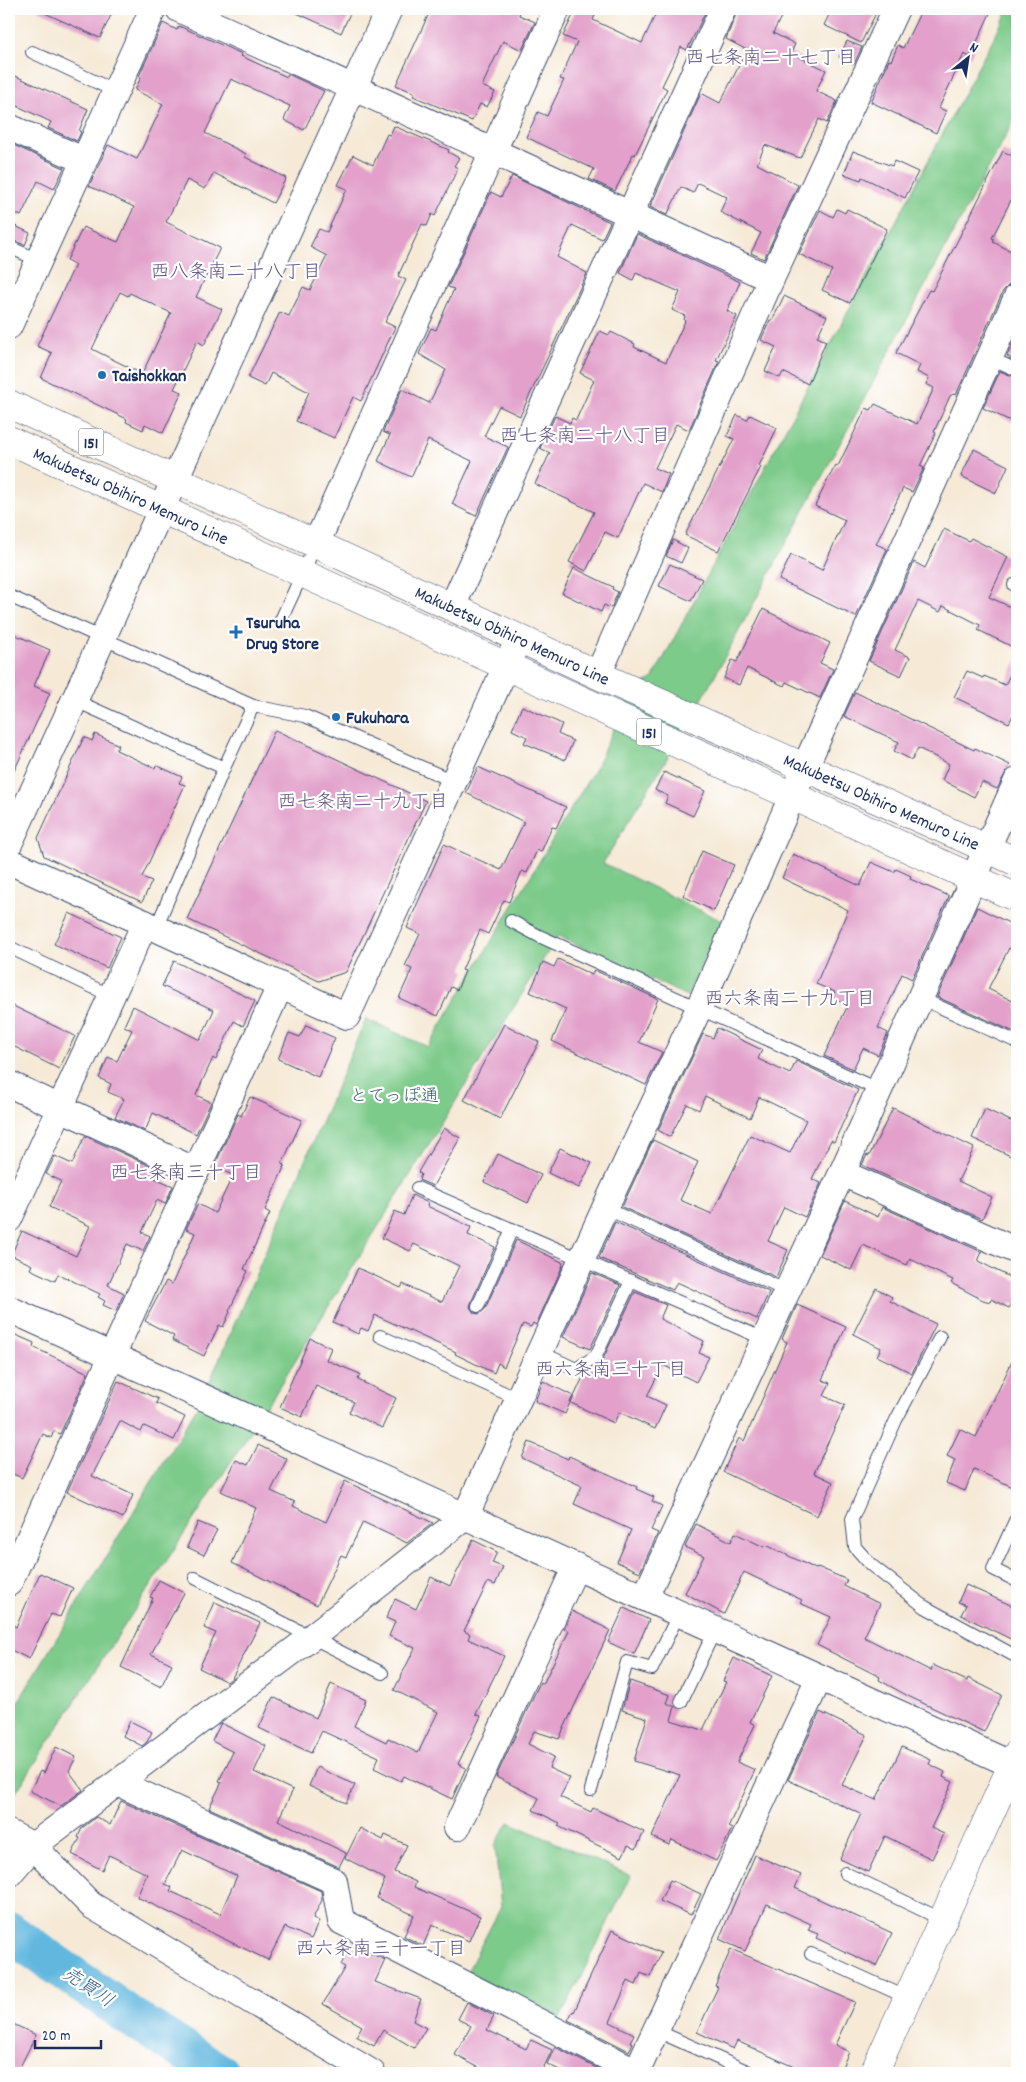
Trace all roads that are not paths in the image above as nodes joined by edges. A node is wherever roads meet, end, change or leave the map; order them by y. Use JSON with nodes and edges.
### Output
{"nodes":[{"id":1,"x":153,"y":9,"type":"edge"},
{"id":2,"x":179,"y":9,"type":"edge"},
{"id":3,"x":389,"y":9,"type":"edge"},
{"id":4,"x":557,"y":9,"type":"edge"},
{"id":5,"x":723,"y":9,"type":"edge"},
{"id":6,"x":896,"y":9,"type":"edge"},
{"id":7,"x":32,"y":52,"type":"dead end"},
{"id":8,"x":353,"y":86,"type":"junction"},
{"id":9,"x":115,"y":92,"type":"junction"},
{"id":10,"x":9,"y":127,"type":"edge"},
{"id":11,"x":491,"y":152,"type":"junction"},
{"id":12,"x":84,"y":160,"type":"junction"},
{"id":13,"x":630,"y":215,"type":"junction"},
{"id":14,"x":9,"y":247,"type":"edge"},
{"id":15,"x":38,"y":260,"type":"junction"},
{"id":16,"x":771,"y":279,"type":"junction"},
{"id":17,"x":1017,"y":297,"type":"edge"},
{"id":18,"x":9,"y":326,"type":"edge"},
{"id":19,"x":990,"y":358,"type":"junction"},
{"id":20,"x":1017,"y":370,"type":"edge"},
{"id":21,"x":9,"y":404,"type":"edge"},
{"id":22,"x":9,"y":440,"type":"edge"},
{"id":23,"x":175,"y":480,"type":"junction"},
{"id":24,"x":162,"y":509,"type":"junction"},
{"id":25,"x":316,"y":544,"type":"junction"},
{"id":26,"x":302,"y":574,"type":"junction"},
{"id":27,"x":9,"y":596,"type":"edge"},
{"id":28,"x":452,"y":607,"type":"junction"},
{"id":29,"x":280,"y":622,"type":"dead end"},
{"id":30,"x":103,"y":637,"type":"junction"},
{"id":31,"x":519,"y":638,"type":"junction"},
{"id":32,"x":506,"y":666,"type":"junction"},
{"id":33,"x":598,"y":675,"type":"junction"},
{"id":34,"x":74,"y":700,"type":"junction"},
{"id":35,"x":254,"y":706,"type":"junction"},
{"id":36,"x":805,"y":767,"type":"junction"},
{"id":37,"x":224,"y":768,"type":"junction"},
{"id":38,"x":454,"y":781,"type":"junction"},
{"id":39,"x":1017,"y":781,"type":"edge"},
{"id":40,"x":792,"y":797,"type":"junction"},
{"id":41,"x":9,"y":844,"type":"edge"},
{"id":42,"x":988,"y":849,"type":"junction"},
{"id":43,"x":9,"y":861,"type":"edge"},
{"id":44,"x":1017,"y":862,"type":"edge"},
{"id":45,"x":974,"y":879,"type":"junction"},
{"id":46,"x":1017,"y":898,"type":"edge"},
{"id":47,"x":511,"y":921,"type":"dead end"},
{"id":48,"x":150,"y":925,"type":"junction"},
{"id":49,"x":9,"y":947,"type":"edge"},
{"id":50,"x":280,"y":986,"type":"junction"},
{"id":51,"x":111,"y":996,"type":"junction"},
{"id":52,"x":920,"y":998,"type":"junction"},
{"id":53,"x":699,"y":1008,"type":"junction"},
{"id":54,"x":1017,"y":1042,"type":"edge"},
{"id":55,"x":9,"y":1084,"type":"edge"},
{"id":56,"x":879,"y":1090,"type":"junction"},
{"id":57,"x":60,"y":1107,"type":"junction"},
{"id":58,"x":196,"y":1171,"type":"junction"},
{"id":59,"x":842,"y":1173,"type":"junction"},
{"id":60,"x":416,"y":1188,"type":"dead end"},
{"id":61,"x":605,"y":1208,"type":"junction"},
{"id":62,"x":9,"y":1219,"type":"edge"},
{"id":63,"x":512,"y":1229,"type":"junction"},
{"id":64,"x":1017,"y":1251,"type":"edge"},
{"id":65,"x":582,"y":1259,"type":"junction"},
{"id":66,"x":631,"y":1280,"type":"junction"},
{"id":67,"x":787,"y":1290,"type":"junction"},
{"id":68,"x":478,"y":1306,"type":"dead end"},
{"id":69,"x":9,"y":1309,"type":"edge"},
{"id":70,"x":380,"y":1336,"type":"dead end"},
{"id":71,"x":940,"y":1337,"type":"dead end"},
{"id":72,"x":764,"y":1339,"type":"junction"},
{"id":73,"x":540,"y":1352,"type":"junction"},
{"id":74,"x":112,"y":1356,"type":"junction"},
{"id":75,"x":518,"y":1399,"type":"junction"},
{"id":76,"x":465,"y":1517,"type":"junction"},
{"id":77,"x":1017,"y":1522,"type":"edge"},
{"id":78,"x":14,"y":1555,"type":"edge"},
{"id":79,"x":576,"y":1566,"type":"junction"},
{"id":80,"x":195,"y":1578,"type":"dead end"},
{"id":81,"x":1017,"y":1581,"type":"edge"},
{"id":82,"x":9,"y":1583,"type":"edge"},
{"id":83,"x":645,"y":1597,"type":"junction"},
{"id":84,"x":679,"y":1613,"type":"junction"},
{"id":85,"x":715,"y":1630,"type":"junction"},
{"id":86,"x":313,"y":1636,"type":"junction"},
{"id":87,"x":1017,"y":1657,"type":"edge"},
{"id":88,"x":382,"y":1673,"type":"dead end"},
{"id":89,"x":819,"y":1678,"type":"junction"},
{"id":90,"x":682,"y":1702,"type":"dead end"},
{"id":91,"x":1016,"y":1762,"type":"edge"},
{"id":92,"x":118,"y":1783,"type":"junction"},
{"id":93,"x":591,"y":1790,"type":"dead end"},
{"id":94,"x":457,"y":1827,"type":"dead end"},
{"id":95,"x":9,"y":1833,"type":"edge"},
{"id":96,"x":21,"y":1860,"type":"edge"},
{"id":97,"x":845,"y":1873,"type":"dead end"},
{"id":98,"x":943,"y":1920,"type":"junction"},
{"id":99,"x":811,"y":1954,"type":"dead end"},
{"id":100,"x":908,"y":1998,"type":"junction"},
{"id":101,"x":655,"y":2030,"type":"junction"},
{"id":102,"x":372,"y":2073,"type":"edge"},
{"id":103,"x":637,"y":2073,"type":"edge"},
{"id":104,"x":751,"y":2073,"type":"edge"},
{"id":105,"x":874,"y":2073,"type":"edge"}],
"edges":[{"from":1,"to":9,"type":"street"},
{"from":2,"to":8,"type":"street"},
{"from":3,"to":8,"type":"street"},
{"from":4,"to":11,"type":"street"},
{"from":5,"to":13,"type":"street"},
{"from":6,"to":16,"type":"street"},
{"from":7,"to":9,"type":"lane"},
{"from":8,"to":11,"type":"street"},
{"from":8,"to":23,"type":"street"},
{"from":9,"to":12,"type":"street"},
{"from":10,"to":12,"type":"street"},
{"from":11,"to":13,"type":"street"},
{"from":11,"to":25,"type":"street"},
{"from":12,"to":15,"type":"street"},
{"from":13,"to":16,"type":"street"},
{"from":13,"to":28,"type":"street"},
{"from":14,"to":15,"type":"lane"},
{"from":15,"to":18,"type":"street"},
{"from":16,"to":33,"type":"street"},
{"from":17,"to":19,"type":"street"},
{"from":19,"to":20,"type":"lane"},
{"from":19,"to":36,"type":"street"},
{"from":21,"to":23,"type":"main road","name":"Makubetsu Obihiro Memuro Line","number":"151"},
{"from":22,"to":24,"type":"main road","name":"Makubetsu Obihiro Memuro Line","number":"151"},
{"from":23,"to":24,"type":"street"},
{"from":23,"to":25,"type":"main road","name":"Makubetsu Obihiro Memuro Line","number":"151"},
{"from":24,"to":26,"type":"main road","name":"Makubetsu Obihiro Memuro Line","number":"151"},
{"from":24,"to":30,"type":"street"},
{"from":25,"to":26,"type":"lane"},
{"from":25,"to":28,"type":"main road","name":"Makubetsu Obihiro Memuro Line","number":"151"},
{"from":26,"to":29,"type":"lane"},
{"from":26,"to":32,"type":"main road","name":"Makubetsu Obihiro Memuro Line","number":"151"},
{"from":27,"to":30,"type":"lane"},
{"from":28,"to":31,"type":"main road","name":"Makubetsu Obihiro Memuro Line","number":"151"},
{"from":30,"to":34,"type":"street"},
{"from":30,"to":35,"type":"lane"},
{"from":31,"to":32,"type":"street"},
{"from":31,"to":33,"type":"main road","name":"Makubetsu Obihiro Memuro Line","number":"151"},
{"from":32,"to":38,"type":"street"},
{"from":32,"to":40,"type":"main road","name":"Makubetsu Obihiro Memuro Line","number":"151"},
{"from":33,"to":36,"type":"main road","name":"Makubetsu Obihiro Memuro Line","number":"151"},
{"from":34,"to":37,"type":"lane"},
{"from":34,"to":41,"type":"street"},
{"from":35,"to":37,"type":"lane"},
{"from":35,"to":38,"type":"lane"},
{"from":36,"to":40,"type":"street"},
{"from":36,"to":42,"type":"main road","name":"Makubetsu Obihiro Memuro Line","number":"151"},
{"from":37,"to":48,"type":"lane"},
{"from":38,"to":50,"type":"street"},
{"from":39,"to":42,"type":"street"},
{"from":40,"to":45,"type":"main road","name":"Makubetsu Obihiro Memuro Line","number":"151"},
{"from":40,"to":53,"type":"street"},
{"from":42,"to":44,"type":"main road","name":"Makubetsu Obihiro Memuro Line","number":"151"},
{"from":42,"to":45,"type":"street"},
{"from":43,"to":48,"type":"street"},
{"from":45,"to":46,"type":"main road","name":"Makubetsu Obihiro Memuro Line","number":"151"},
{"from":45,"to":52,"type":"street"},
{"from":47,"to":53,"type":"lane"},
{"from":48,"to":50,"type":"street"},
{"from":48,"to":51,"type":"street"},
{"from":49,"to":51,"type":"lane"},
{"from":50,"to":58,"type":"street"},
{"from":51,"to":57,"type":"street"},
{"from":52,"to":54,"type":"lane"},
{"from":52,"to":56,"type":"street"},
{"from":53,"to":56,"type":"lane"},
{"from":53,"to":61,"type":"street"},
{"from":55,"to":57,"type":"street"},
{"from":56,"to":59,"type":"street"},
{"from":57,"to":58,"type":"street"},
{"from":57,"to":62,"type":"street"},
{"from":58,"to":74,"type":"street"},
{"from":59,"to":64,"type":"street"},
{"from":59,"to":67,"type":"street"},
{"from":60,"to":63,"type":"lane"},
{"from":61,"to":65,"type":"street"},
{"from":61,"to":67,"type":"lane"},
{"from":63,"to":65,"type":"lane"},
{"from":63,"to":68,"type":"lane"},
{"from":65,"to":66,"type":"lane"},
{"from":65,"to":73,"type":"street"},
{"from":66,"to":72,"type":"lane"},
{"from":66,"to":73,"type":"lane"},
{"from":67,"to":72,"type":"street"},
{"from":69,"to":74,"type":"street"},
{"from":70,"to":75,"type":"lane"},
{"from":71,"to":87,"type":"lane"},
{"from":72,"to":83,"type":"street"},
{"from":73,"to":75,"type":"street"},
{"from":74,"to":76,"type":"street"},
{"from":74,"to":78,"type":"street"},
{"from":75,"to":76,"type":"street"},
{"from":76,"to":79,"type":"street"},
{"from":76,"to":86,"type":"street"},
{"from":77,"to":81,"type":"lane"},
{"from":78,"to":82,"type":"street"},
{"from":79,"to":83,"type":"street"},
{"from":79,"to":94,"type":"street"},
{"from":80,"to":86,"type":"lane"},
{"from":83,"to":84,"type":"street"},
{"from":84,"to":85,"type":"street"},
{"from":84,"to":93,"type":"lane"},
{"from":85,"to":89,"type":"street"},
{"from":85,"to":90,"type":"lane"},
{"from":86,"to":88,"type":"lane"},
{"from":86,"to":92,"type":"street"},
{"from":89,"to":91,"type":"street"},
{"from":89,"to":101,"type":"street"},
{"from":91,"to":98,"type":"main road"},
{"from":92,"to":96,"type":"street"},
{"from":92,"to":103,"type":"street"},
{"from":95,"to":96,"type":"street"},
{"from":96,"to":102,"type":"street"},
{"from":97,"to":98,"type":"lane"},
{"from":98,"to":100,"type":"main road"},
{"from":99,"to":100,"type":"lane"},
{"from":100,"to":105,"type":"main road"},
{"from":101,"to":103,"type":"street"},
{"from":101,"to":104,"type":"lane"}]}
